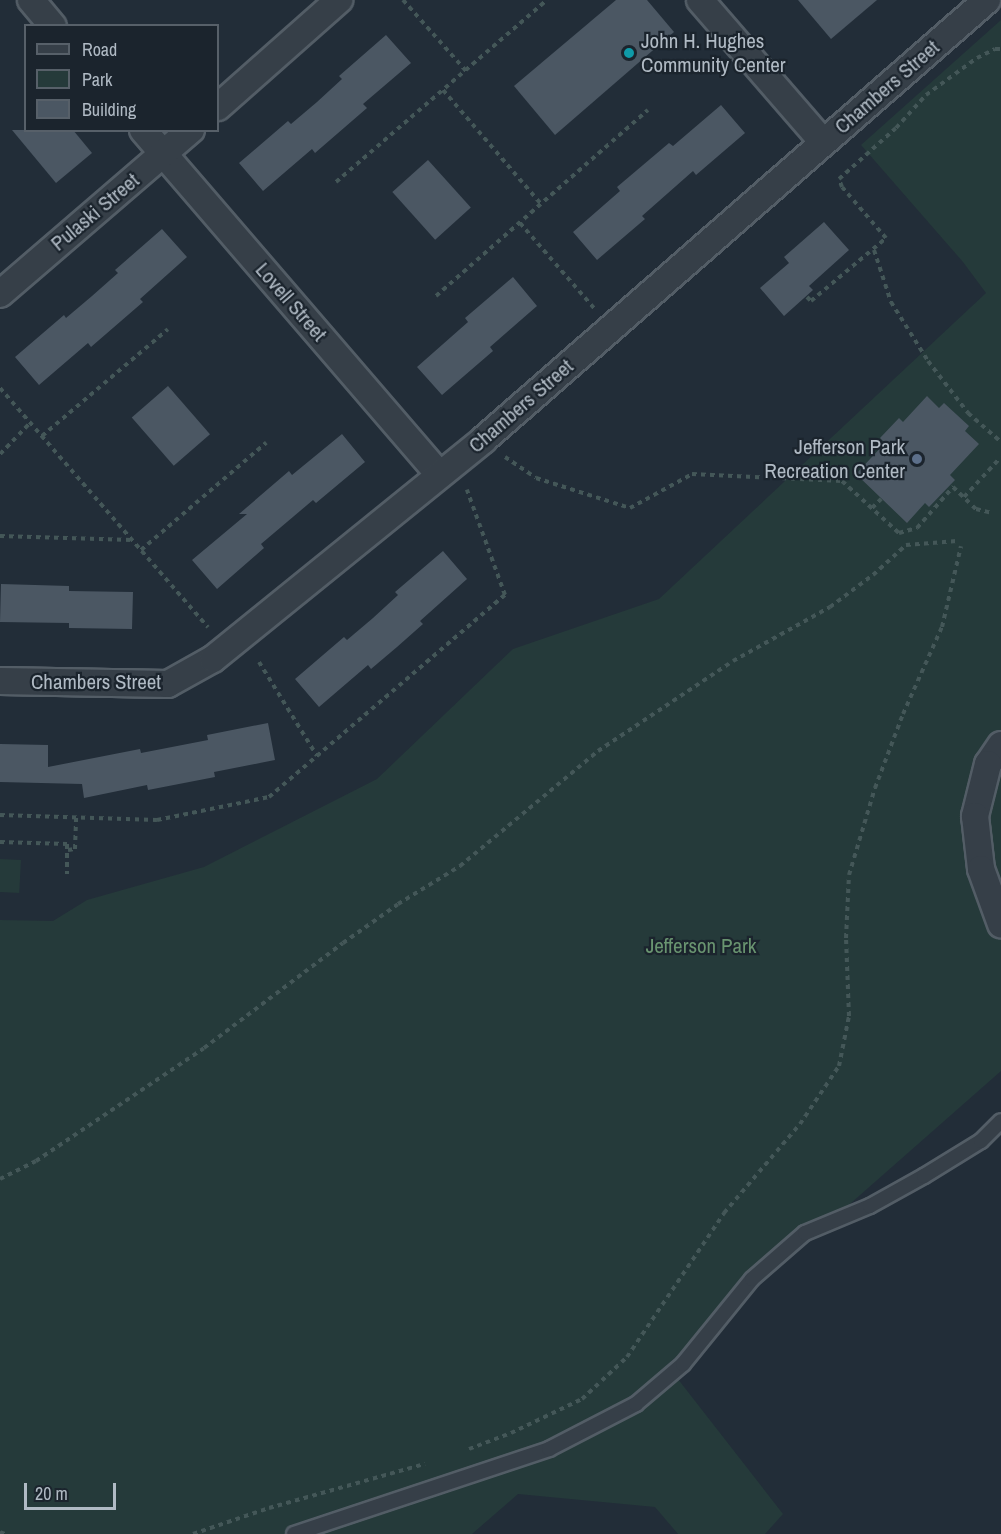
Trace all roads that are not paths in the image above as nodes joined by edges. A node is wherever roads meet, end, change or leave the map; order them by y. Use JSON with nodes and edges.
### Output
{"nodes":[{"id":1,"x":31,"y":0,"type":"edge"},
{"id":2,"x":339,"y":0,"type":"edge"},
{"id":3,"x":700,"y":0,"type":"edge"},
{"id":4,"x":987,"y":0,"type":"edge"},
{"id":5,"x":51,"y":24,"type":"edge"},
{"id":6,"x":219,"y":106,"type":"edge"},
{"id":7,"x":145,"y":132,"type":"edge"},
{"id":8,"x":188,"y":132,"type":"edge"},
{"id":9,"x":824,"y":142,"type":"junction"},
{"id":10,"x":164,"y":154,"type":"junction"},
{"id":11,"x":0,"y":294,"type":"edge"},
{"id":12,"x":439,"y":474,"type":"junction"},
{"id":13,"x":0,"y":681,"type":"edge"},
{"id":14,"x":1001,"y":746,"type":"edge"},
{"id":15,"x":1001,"y":924,"type":"edge"},
{"id":16,"x":1001,"y":1121,"type":"edge"},
{"id":17,"x":294,"y":1534,"type":"edge"}],
"edges":[{"from":1,"to":5,"type":"street"},
{"from":2,"to":6,"type":"street"},
{"from":3,"to":9,"type":"street"},
{"from":4,"to":9,"type":"street","name":"Chambers Street"},
{"from":7,"to":10,"type":"street","name":"Lovell Street"},
{"from":8,"to":10,"type":"street","name":"Pulaski Street"},
{"from":9,"to":12,"type":"street","name":"Chambers Street"},
{"from":10,"to":11,"type":"street","name":"Pulaski Street"},
{"from":10,"to":12,"type":"street","name":"Lovell Street"},
{"from":12,"to":13,"type":"street","name":"Chambers Street"},
{"from":14,"to":15,"type":"street"},
{"from":16,"to":17,"type":"lane"}]}
